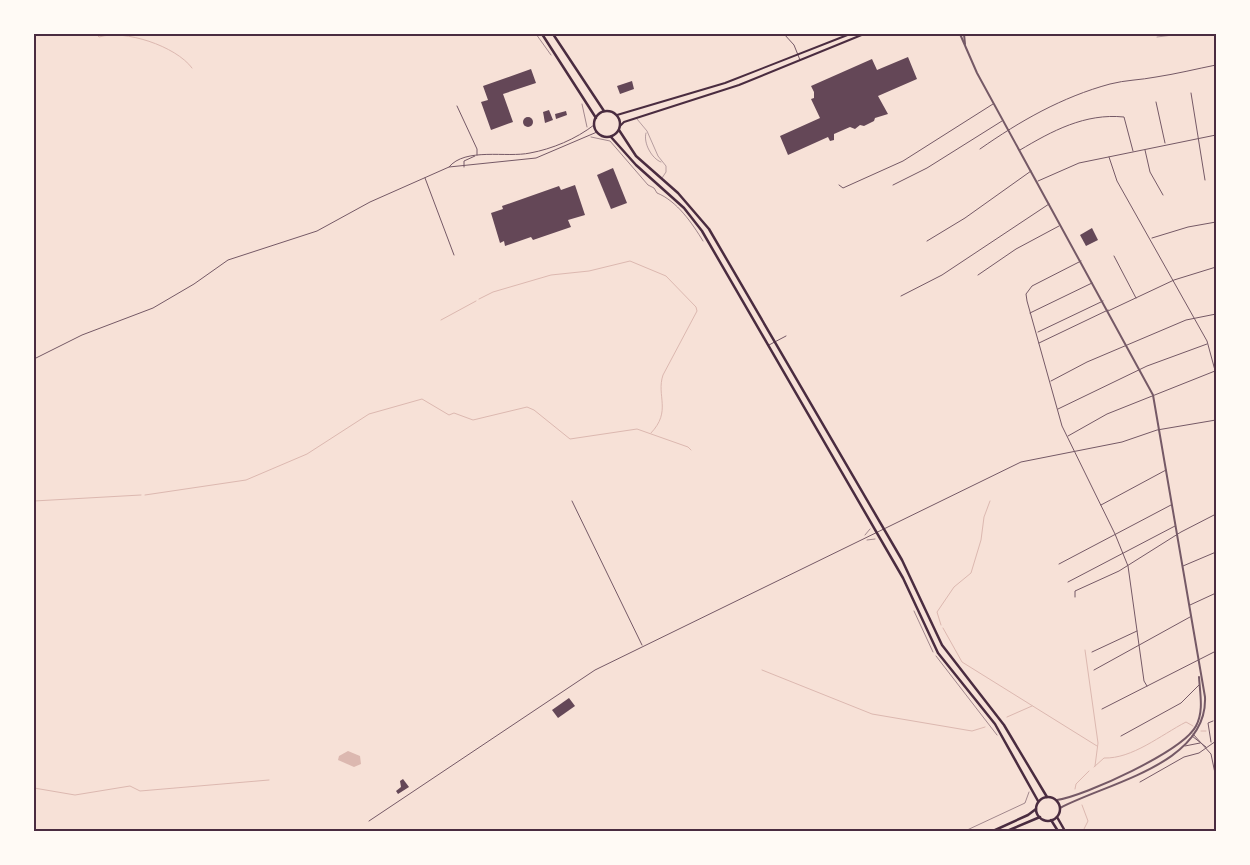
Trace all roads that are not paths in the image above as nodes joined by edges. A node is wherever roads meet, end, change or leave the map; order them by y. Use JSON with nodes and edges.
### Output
{"nodes":[{"id":1,"x":542,"y":34,"type":"edge"},
{"id":2,"x":553,"y":34,"type":"edge"},
{"id":3,"x":784,"y":34,"type":"edge"},
{"id":4,"x":850,"y":34,"type":"edge"},
{"id":5,"x":864,"y":34,"type":"edge"},
{"id":6,"x":960,"y":34,"type":"edge"},
{"id":7,"x":964,"y":34,"type":"edge"},
{"id":8,"x":1181,"y":34,"type":"edge"},
{"id":9,"x":1157,"y":37,"type":"dead end"},
{"id":10,"x":965,"y":46,"type":"junction"},
{"id":11,"x":798,"y":55,"type":"junction"},
{"id":12,"x":800,"y":60,"type":"junction"},
{"id":13,"x":1216,"y":65,"type":"edge"},
{"id":14,"x":1191,"y":93,"type":"dead end"},
{"id":15,"x":1156,"y":102,"type":"dead end"},
{"id":16,"x":994,"y":104,"type":"junction"},
{"id":17,"x":457,"y":106,"type":"dead end"},
{"id":18,"x":604,"y":111,"type":"junction"},
{"id":19,"x":617,"y":115,"type":"junction"},
{"id":20,"x":596,"y":118,"type":"junction"},
{"id":21,"x":636,"y":119,"type":"junction"},
{"id":22,"x":1003,"y":120,"type":"junction"},
{"id":23,"x":594,"y":125,"type":"junction"},
{"id":24,"x":620,"y":126,"type":"junction"},
{"id":25,"x":1008,"y":129,"type":"junction"},
{"id":26,"x":619,"y":130,"type":"junction"},
{"id":27,"x":647,"y":131,"type":"junction"},
{"id":28,"x":597,"y":132,"type":"junction"},
{"id":29,"x":1216,"y":135,"type":"edge"},
{"id":30,"x":610,"y":137,"type":"junction"},
{"id":31,"x":1197,"y":138,"type":"junction"},
{"id":32,"x":1166,"y":145,"type":"junction"},
{"id":33,"x":980,"y":150,"type":"dead end"},
{"id":34,"x":1020,"y":150,"type":"junction"},
{"id":35,"x":1145,"y":150,"type":"junction"},
{"id":36,"x":1133,"y":152,"type":"junction"},
{"id":37,"x":477,"y":156,"type":"junction"},
{"id":38,"x":1110,"y":157,"type":"junction"},
{"id":39,"x":664,"y":163,"type":"junction"},
{"id":40,"x":449,"y":167,"type":"junction"},
{"id":41,"x":464,"y":167,"type":"junction"},
{"id":42,"x":1031,"y":171,"type":"junction"},
{"id":43,"x":425,"y":177,"type":"junction"},
{"id":44,"x":661,"y":178,"type":"junction"},
{"id":45,"x":1205,"y":180,"type":"dead end"},
{"id":46,"x":1037,"y":181,"type":"junction"},
{"id":47,"x":839,"y":185,"type":"dead end"},
{"id":48,"x":893,"y":186,"type":"dead end"},
{"id":49,"x":1164,"y":195,"type":"dead end"},
{"id":50,"x":1050,"y":204,"type":"junction"},
{"id":51,"x":1216,"y":222,"type":"edge"},
{"id":52,"x":1061,"y":225,"type":"junction"},
{"id":53,"x":1150,"y":239,"type":"junction"},
{"id":54,"x":927,"y":241,"type":"dead end"},
{"id":55,"x":454,"y":255,"type":"dead end"},
{"id":56,"x":1114,"y":256,"type":"dead end"},
{"id":57,"x":1081,"y":261,"type":"junction"},
{"id":58,"x":1216,"y":267,"type":"edge"},
{"id":59,"x":978,"y":275,"type":"dead end"},
{"id":60,"x":1174,"y":280,"type":"junction"},
{"id":61,"x":1093,"y":283,"type":"junction"},
{"id":62,"x":901,"y":296,"type":"dead end"},
{"id":63,"x":1136,"y":298,"type":"junction"},
{"id":64,"x":1103,"y":301,"type":"junction"},
{"id":65,"x":1108,"y":310,"type":"junction"},
{"id":66,"x":1030,"y":313,"type":"junction"},
{"id":67,"x":1216,"y":314,"type":"edge"},
{"id":68,"x":1195,"y":319,"type":"junction"},
{"id":69,"x":1036,"y":332,"type":"junction"},
{"id":70,"x":786,"y":336,"type":"dead end"},
{"id":71,"x":775,"y":342,"type":"junction"},
{"id":72,"x":1039,"y":343,"type":"junction"},
{"id":73,"x":1208,"y":344,"type":"junction"},
{"id":74,"x":769,"y":345,"type":"junction"},
{"id":75,"x":1127,"y":345,"type":"junction"},
{"id":76,"x":34,"y":359,"type":"edge"},
{"id":77,"x":1140,"y":370,"type":"junction"},
{"id":78,"x":1216,"y":372,"type":"edge"},
{"id":79,"x":1050,"y":382,"type":"junction"},
{"id":80,"x":1153,"y":395,"type":"junction"},
{"id":81,"x":1058,"y":409,"type":"junction"},
{"id":82,"x":1216,"y":420,"type":"edge"},
{"id":83,"x":1160,"y":430,"type":"junction"},
{"id":84,"x":1067,"y":437,"type":"junction"},
{"id":85,"x":1075,"y":451,"type":"junction"},
{"id":86,"x":1166,"y":470,"type":"junction"},
{"id":87,"x":572,"y":501,"type":"dead end"},
{"id":88,"x":1172,"y":504,"type":"junction"},
{"id":89,"x":1101,"y":505,"type":"junction"},
{"id":90,"x":1216,"y":514,"type":"edge"},
{"id":91,"x":1175,"y":526,"type":"junction"},
{"id":92,"x":883,"y":529,"type":"junction"},
{"id":93,"x":877,"y":532,"type":"junction"},
{"id":94,"x":1114,"y":534,"type":"junction"},
{"id":95,"x":1177,"y":535,"type":"junction"},
{"id":96,"x":1216,"y":552,"type":"edge"},
{"id":97,"x":1123,"y":555,"type":"junction"},
{"id":98,"x":1059,"y":564,"type":"dead end"},
{"id":99,"x":1128,"y":566,"type":"junction"},
{"id":100,"x":1182,"y":566,"type":"junction"},
{"id":101,"x":1068,"y":582,"type":"dead end"},
{"id":102,"x":1216,"y":593,"type":"edge"},
{"id":103,"x":1075,"y":598,"type":"dead end"},
{"id":104,"x":1188,"y":606,"type":"junction"},
{"id":105,"x":1190,"y":617,"type":"junction"},
{"id":106,"x":1137,"y":631,"type":"junction"},
{"id":107,"x":1139,"y":645,"type":"junction"},
{"id":108,"x":643,"y":646,"type":"junction"},
{"id":109,"x":1216,"y":651,"type":"edge"},
{"id":110,"x":1092,"y":652,"type":"dead end"},
{"id":111,"x":1197,"y":660,"type":"junction"},
{"id":112,"x":1094,"y":670,"type":"dead end"},
{"id":113,"x":1199,"y":673,"type":"junction"},
{"id":114,"x":1200,"y":685,"type":"junction"},
{"id":115,"x":1146,"y":686,"type":"junction"},
{"id":116,"x":1102,"y":709,"type":"dead end"},
{"id":117,"x":1213,"y":721,"type":"dead end"},
{"id":118,"x":1191,"y":734,"type":"junction"},
{"id":119,"x":1196,"y":734,"type":"junction"},
{"id":120,"x":1120,"y":736,"type":"dead end"},
{"id":121,"x":1193,"y":738,"type":"junction"},
{"id":122,"x":1216,"y":741,"type":"edge"},
{"id":123,"x":1200,"y":743,"type":"junction"},
{"id":124,"x":1211,"y":743,"type":"junction"},
{"id":125,"x":1185,"y":746,"type":"junction"},
{"id":126,"x":1207,"y":748,"type":"junction"},
{"id":127,"x":1216,"y":778,"type":"edge"},
{"id":128,"x":1140,"y":782,"type":"dead end"},
{"id":129,"x":1047,"y":797,"type":"junction"},
{"id":130,"x":1057,"y":800,"type":"junction"},
{"id":131,"x":1038,"y":801,"type":"junction"},
{"id":132,"x":1060,"y":808,"type":"junction"},
{"id":133,"x":1036,"y":809,"type":"junction"},
{"id":134,"x":1057,"y":817,"type":"junction"},
{"id":135,"x":1040,"y":818,"type":"junction"},
{"id":136,"x":369,"y":820,"type":"dead end"},
{"id":137,"x":1051,"y":820,"type":"junction"},
{"id":138,"x":994,"y":831,"type":"edge"},
{"id":139,"x":1007,"y":831,"type":"edge"},
{"id":140,"x":1058,"y":831,"type":"edge"},
{"id":141,"x":1065,"y":831,"type":"edge"}],
"edges":[{"from":1,"to":20,"type":"main road"},
{"from":2,"to":18,"type":"main road"},
{"from":3,"to":11,"type":"street"},
{"from":4,"to":11,"type":"main road"},
{"from":5,"to":12,"type":"main road"},
{"from":6,"to":10,"type":"street"},
{"from":7,"to":10,"type":"street"},
{"from":8,"to":9,"type":"lane"},
{"from":10,"to":16,"type":"street"},
{"from":11,"to":12,"type":"street"},
{"from":11,"to":19,"type":"main road"},
{"from":12,"to":21,"type":"main road"},
{"from":13,"to":25,"type":"street"},
{"from":14,"to":31,"type":"street"},
{"from":15,"to":32,"type":"street"},
{"from":16,"to":22,"type":"street"},
{"from":16,"to":47,"type":"street"},
{"from":17,"to":37,"type":"street"},
{"from":18,"to":19,"type":"main road"},
{"from":18,"to":20,"type":"main road"},
{"from":19,"to":24,"type":"main road"},
{"from":20,"to":23,"type":"main road"},
{"from":21,"to":24,"type":"main road"},
{"from":21,"to":27,"type":"lane"},
{"from":22,"to":25,"type":"street"},
{"from":22,"to":48,"type":"street"},
{"from":23,"to":28,"type":"main road"},
{"from":23,"to":37,"type":"street"},
{"from":24,"to":26,"type":"main road"},
{"from":25,"to":33,"type":"street"},
{"from":25,"to":34,"type":"street"},
{"from":26,"to":30,"type":"main road"},
{"from":26,"to":44,"type":"main road"},
{"from":27,"to":39,"type":"lane"},
{"from":27,"to":39,"type":"lane"},
{"from":28,"to":30,"type":"main road"},
{"from":28,"to":41,"type":"street"},
{"from":29,"to":31,"type":"street"},
{"from":30,"to":74,"type":"main road"},
{"from":31,"to":32,"type":"street"},
{"from":31,"to":45,"type":"street"},
{"from":32,"to":35,"type":"street"},
{"from":34,"to":36,"type":"street"},
{"from":34,"to":42,"type":"street"},
{"from":35,"to":36,"type":"street"},
{"from":35,"to":49,"type":"street"},
{"from":36,"to":38,"type":"street"},
{"from":37,"to":40,"type":"street"},
{"from":37,"to":41,"type":"street"},
{"from":38,"to":46,"type":"street"},
{"from":38,"to":53,"type":"street"},
{"from":39,"to":44,"type":"lane"},
{"from":40,"to":41,"type":"street"},
{"from":40,"to":43,"type":"street"},
{"from":42,"to":46,"type":"street"},
{"from":42,"to":54,"type":"street"},
{"from":43,"to":55,"type":"street"},
{"from":43,"to":76,"type":"street"},
{"from":44,"to":71,"type":"main road"},
{"from":46,"to":50,"type":"street"},
{"from":50,"to":52,"type":"street"},
{"from":50,"to":62,"type":"street"},
{"from":51,"to":53,"type":"street"},
{"from":52,"to":57,"type":"street"},
{"from":52,"to":59,"type":"street"},
{"from":53,"to":60,"type":"street"},
{"from":56,"to":63,"type":"street"},
{"from":57,"to":61,"type":"street"},
{"from":57,"to":66,"type":"street"},
{"from":58,"to":60,"type":"street"},
{"from":60,"to":63,"type":"street"},
{"from":60,"to":68,"type":"street"},
{"from":61,"to":64,"type":"street"},
{"from":61,"to":66,"type":"street"},
{"from":63,"to":65,"type":"street"},
{"from":64,"to":65,"type":"street"},
{"from":64,"to":69,"type":"street"},
{"from":65,"to":72,"type":"street"},
{"from":65,"to":75,"type":"street"},
{"from":66,"to":69,"type":"street"},
{"from":67,"to":68,"type":"street"},
{"from":68,"to":73,"type":"street"},
{"from":68,"to":75,"type":"street"},
{"from":69,"to":72,"type":"street"},
{"from":70,"to":71,"type":"street"},
{"from":71,"to":74,"type":"street"},
{"from":71,"to":92,"type":"main road"},
{"from":72,"to":79,"type":"street"},
{"from":73,"to":77,"type":"street"},
{"from":73,"to":78,"type":"street"},
{"from":74,"to":93,"type":"main road"},
{"from":75,"to":77,"type":"street"},
{"from":75,"to":79,"type":"street"},
{"from":77,"to":80,"type":"street"},
{"from":77,"to":81,"type":"street"},
{"from":78,"to":80,"type":"street"},
{"from":79,"to":81,"type":"street"},
{"from":80,"to":83,"type":"street"},
{"from":80,"to":84,"type":"street"},
{"from":81,"to":84,"type":"street"},
{"from":82,"to":83,"type":"street"},
{"from":83,"to":85,"type":"street"},
{"from":83,"to":86,"type":"street"},
{"from":84,"to":85,"type":"street"},
{"from":85,"to":89,"type":"street"},
{"from":85,"to":92,"type":"street"},
{"from":86,"to":88,"type":"street"},
{"from":86,"to":89,"type":"street"},
{"from":87,"to":108,"type":"street"},
{"from":88,"to":91,"type":"street"},
{"from":88,"to":94,"type":"street"},
{"from":89,"to":94,"type":"street"},
{"from":90,"to":95,"type":"street"},
{"from":91,"to":95,"type":"street"},
{"from":91,"to":97,"type":"street"},
{"from":92,"to":93,"type":"street"},
{"from":92,"to":129,"type":"main road"},
{"from":93,"to":108,"type":"street"},
{"from":93,"to":131,"type":"main road"},
{"from":94,"to":97,"type":"street"},
{"from":94,"to":98,"type":"street"},
{"from":95,"to":99,"type":"street"},
{"from":95,"to":100,"type":"street"},
{"from":96,"to":100,"type":"street"},
{"from":97,"to":99,"type":"street"},
{"from":97,"to":101,"type":"street"},
{"from":99,"to":103,"type":"street"},
{"from":99,"to":106,"type":"street"},
{"from":100,"to":104,"type":"street"},
{"from":102,"to":104,"type":"street"},
{"from":104,"to":105,"type":"street"},
{"from":105,"to":107,"type":"street"},
{"from":105,"to":111,"type":"street"},
{"from":106,"to":107,"type":"street"},
{"from":106,"to":110,"type":"street"},
{"from":107,"to":112,"type":"street"},
{"from":107,"to":115,"type":"street"},
{"from":108,"to":136,"type":"street"},
{"from":109,"to":111,"type":"street"},
{"from":111,"to":113,"type":"street"},
{"from":111,"to":115,"type":"street"},
{"from":113,"to":114,"type":"street"},
{"from":113,"to":119,"type":"street"},
{"from":114,"to":118,"type":"street"},
{"from":114,"to":120,"type":"street"},
{"from":115,"to":116,"type":"street"},
{"from":117,"to":124,"type":"street"},
{"from":118,"to":119,"type":"street"},
{"from":118,"to":121,"type":"street"},
{"from":118,"to":130,"type":"street"},
{"from":119,"to":121,"type":"street"},
{"from":119,"to":126,"type":"street"},
{"from":121,"to":123,"type":"street"},
{"from":121,"to":125,"type":"street"},
{"from":122,"to":124,"type":"street"},
{"from":123,"to":125,"type":"street"},
{"from":123,"to":126,"type":"street"},
{"from":124,"to":126,"type":"street"},
{"from":125,"to":132,"type":"street"},
{"from":126,"to":127,"type":"street"},
{"from":126,"to":128,"type":"street"},
{"from":129,"to":130,"type":"main road"},
{"from":129,"to":131,"type":"main road"},
{"from":130,"to":132,"type":"main road"},
{"from":131,"to":133,"type":"main road"},
{"from":132,"to":134,"type":"main road"},
{"from":133,"to":135,"type":"main road"},
{"from":133,"to":138,"type":"main road"},
{"from":134,"to":137,"type":"main road"},
{"from":134,"to":141,"type":"main road"},
{"from":135,"to":137,"type":"main road"},
{"from":135,"to":139,"type":"main road"},
{"from":137,"to":140,"type":"main road"}]}
